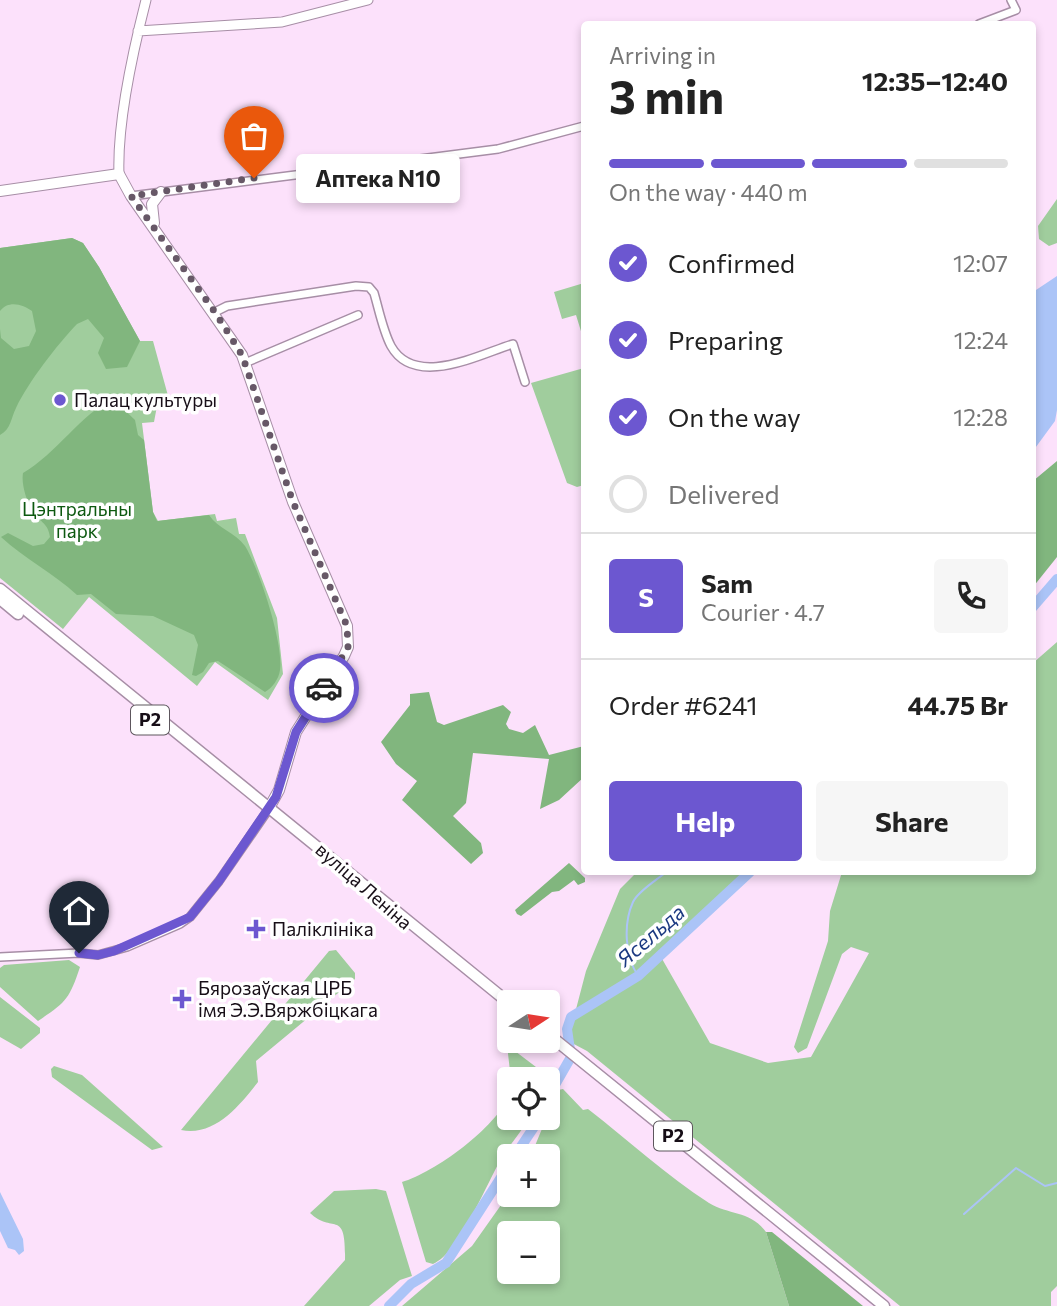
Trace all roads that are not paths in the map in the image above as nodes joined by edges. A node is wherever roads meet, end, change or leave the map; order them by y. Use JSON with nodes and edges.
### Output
{"nodes":[{"id":1,"x":146,"y":0,"type":"edge"},
{"id":2,"x":368,"y":0,"type":"edge"},
{"id":3,"x":1011,"y":0,"type":"edge"},
{"id":4,"x":357,"y":2,"type":"edge"},
{"id":5,"x":987,"y":21,"type":"edge"},
{"id":6,"x":138,"y":31,"type":"junction"},
{"id":7,"x":581,"y":127,"type":"edge"},
{"id":8,"x":119,"y":174,"type":"junction"},
{"id":9,"x":0,"y":191,"type":"edge"},
{"id":10,"x":161,"y":192,"type":"junction"},
{"id":11,"x":131,"y":196,"type":"junction"},
{"id":12,"x":154,"y":228,"type":"junction"},
{"id":13,"x":215,"y":312,"type":"junction"},
{"id":14,"x":358,"y":315,"type":"dead end"},
{"id":15,"x":245,"y":363,"type":"junction"},
{"id":16,"x":525,"y":382,"type":"dead end"},
{"id":17,"x":0,"y":589,"type":"edge"},
{"id":18,"x":0,"y":599,"type":"edge"},
{"id":19,"x":267,"y":811,"type":"junction"},
{"id":20,"x":0,"y":957,"type":"edge"},
{"id":21,"x":497,"y":993,"type":"edge"},
{"id":22,"x":560,"y":1044,"type":"edge"},
{"id":23,"x":884,"y":1306,"type":"edge"}],
"edges":[{"from":1,"to":6,"type":"street"},
{"from":2,"to":4,"type":"street"},
{"from":3,"to":5,"type":"street"},
{"from":4,"to":6,"type":"street"},
{"from":6,"to":8,"type":"street"},
{"from":7,"to":10,"type":"street"},
{"from":8,"to":9,"type":"main road"},
{"from":8,"to":11,"type":"main road"},
{"from":10,"to":11,"type":"street"},
{"from":10,"to":12,"type":"main road"},
{"from":11,"to":12,"type":"main road"},
{"from":12,"to":13,"type":"main road"},
{"from":13,"to":15,"type":"main road"},
{"from":13,"to":16,"type":"street"},
{"from":14,"to":15,"type":"street"},
{"from":15,"to":19,"type":"main road"},
{"from":17,"to":19,"type":"main road","name":"вуліца Леніна","number":"Р2"},
{"from":18,"to":19,"type":"main road","name":"вуліца Леніна","number":"Р2"},
{"from":19,"to":20,"type":"street"},
{"from":19,"to":21,"type":"main road","name":"вуліца Леніна","number":"Р2"},
{"from":22,"to":23,"type":"main road","number":"Р2"}]}
